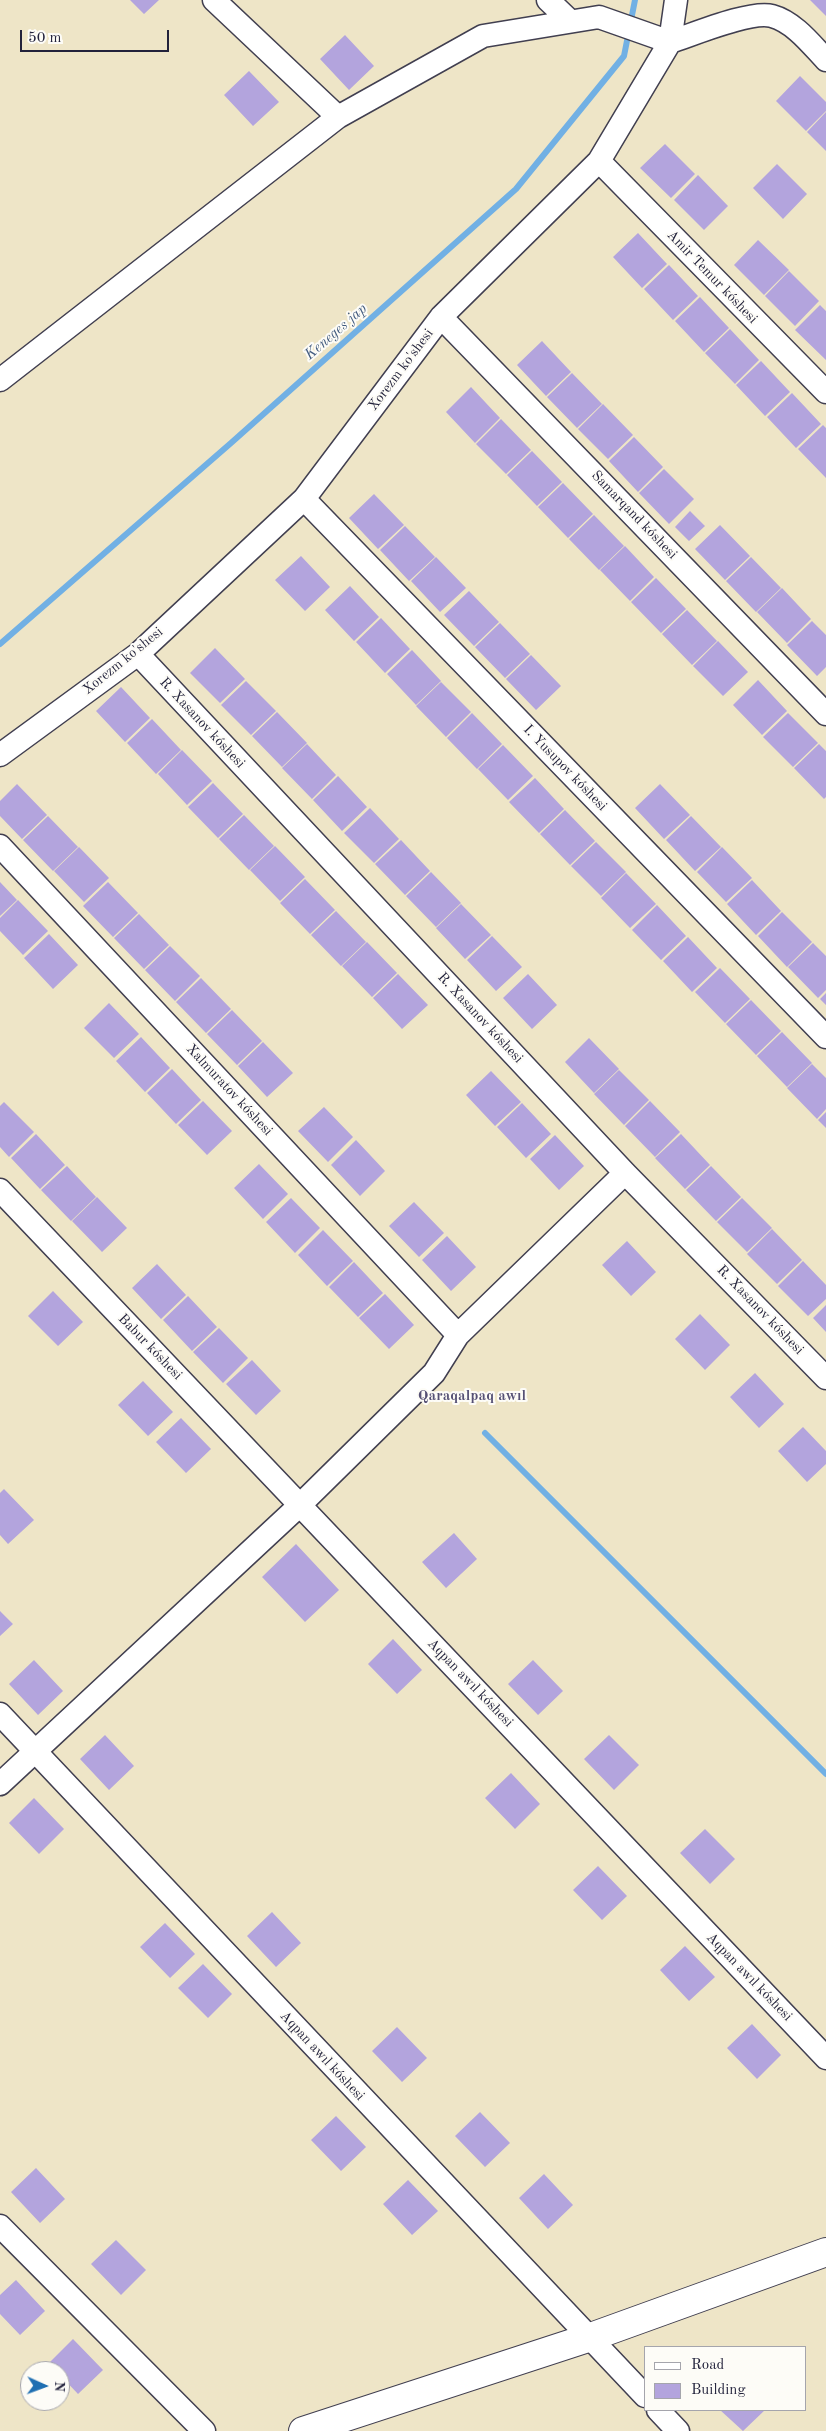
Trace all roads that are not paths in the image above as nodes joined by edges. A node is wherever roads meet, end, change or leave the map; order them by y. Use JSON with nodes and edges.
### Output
{"nodes":[{"id":1,"x":214,"y":0,"type":"edge"},
{"id":2,"x":548,"y":0,"type":"edge"},
{"id":3,"x":676,"y":0,"type":"edge"},
{"id":4,"x":570,"y":21,"type":"junction"},
{"id":5,"x":670,"y":42,"type":"junction"},
{"id":6,"x":826,"y":60,"type":"edge"},
{"id":7,"x":338,"y":118,"type":"junction"},
{"id":8,"x":599,"y":161,"type":"junction"},
{"id":9,"x":441,"y":317,"type":"junction"},
{"id":10,"x":0,"y":380,"type":"edge"},
{"id":11,"x":826,"y":392,"type":"edge"},
{"id":12,"x":304,"y":499,"type":"junction"},
{"id":13,"x":138,"y":654,"type":"junction"},
{"id":14,"x":826,"y":714,"type":"edge"},
{"id":15,"x":0,"y":755,"type":"edge"},
{"id":16,"x":0,"y":846,"type":"edge"},
{"id":17,"x":826,"y":1038,"type":"edge"},
{"id":18,"x":625,"y":1173,"type":"junction"},
{"id":19,"x":0,"y":1190,"type":"edge"},
{"id":20,"x":458,"y":1335,"type":"junction"},
{"id":21,"x":826,"y":1378,"type":"edge"},
{"id":22,"x":300,"y":1505,"type":"junction"},
{"id":23,"x":0,"y":1714,"type":"edge"},
{"id":24,"x":34,"y":1750,"type":"junction"},
{"id":25,"x":0,"y":1784,"type":"edge"},
{"id":26,"x":826,"y":2058,"type":"edge"},
{"id":27,"x":0,"y":2226,"type":"edge"},
{"id":28,"x":826,"y":2252,"type":"edge"},
{"id":29,"x":588,"y":2338,"type":"junction"},
{"id":30,"x":644,"y":2395,"type":"edge"},
{"id":31,"x":659,"y":2411,"type":"edge"},
{"id":32,"x":204,"y":2431,"type":"edge"},
{"id":33,"x":303,"y":2431,"type":"edge"},
{"id":34,"x":678,"y":2431,"type":"edge"}],
"edges":[{"from":1,"to":7,"type":"street"},
{"from":2,"to":4,"type":"street"},
{"from":3,"to":5,"type":"street"},
{"from":4,"to":5,"type":"street"},
{"from":4,"to":7,"type":"street"},
{"from":5,"to":6,"type":"street"},
{"from":5,"to":8,"type":"street","name":"Xorezm ko'shesi"},
{"from":7,"to":10,"type":"street"},
{"from":8,"to":9,"type":"street","name":"Xorezm ko'shesi"},
{"from":8,"to":11,"type":"street","name":"Amir Temur kóshesi"},
{"from":9,"to":12,"type":"street","name":"Xorezm ko'shesi"},
{"from":9,"to":14,"type":"street","name":"Samarqand kóshesi"},
{"from":12,"to":13,"type":"street","name":"Xorezm ko'shesi"},
{"from":12,"to":17,"type":"street","name":"I. Yusupov kóshesi"},
{"from":13,"to":15,"type":"street","name":"Xorezm ko'shesi"},
{"from":13,"to":18,"type":"street","name":"R. Xasanov kóshesi"},
{"from":16,"to":20,"type":"street","name":"Xalmuratov kóshesi"},
{"from":18,"to":20,"type":"street"},
{"from":18,"to":21,"type":"street","name":"R. Xasanov kóshesi"},
{"from":19,"to":22,"type":"street","name":"Babur kóshesi"},
{"from":20,"to":22,"type":"street"},
{"from":22,"to":24,"type":"street"},
{"from":22,"to":26,"type":"street","name":"Aqpan awıl kóshesi"},
{"from":23,"to":24,"type":"street","name":"Aqpan awıl kóshesi"},
{"from":24,"to":25,"type":"street"},
{"from":24,"to":29,"type":"street","name":"Aqpan awıl kóshesi"},
{"from":27,"to":32,"type":"street"},
{"from":28,"to":29,"type":"street"},
{"from":29,"to":30,"type":"street","name":"Aqpan awıl kóshesi"},
{"from":29,"to":33,"type":"street"},
{"from":31,"to":34,"type":"street"}]}
